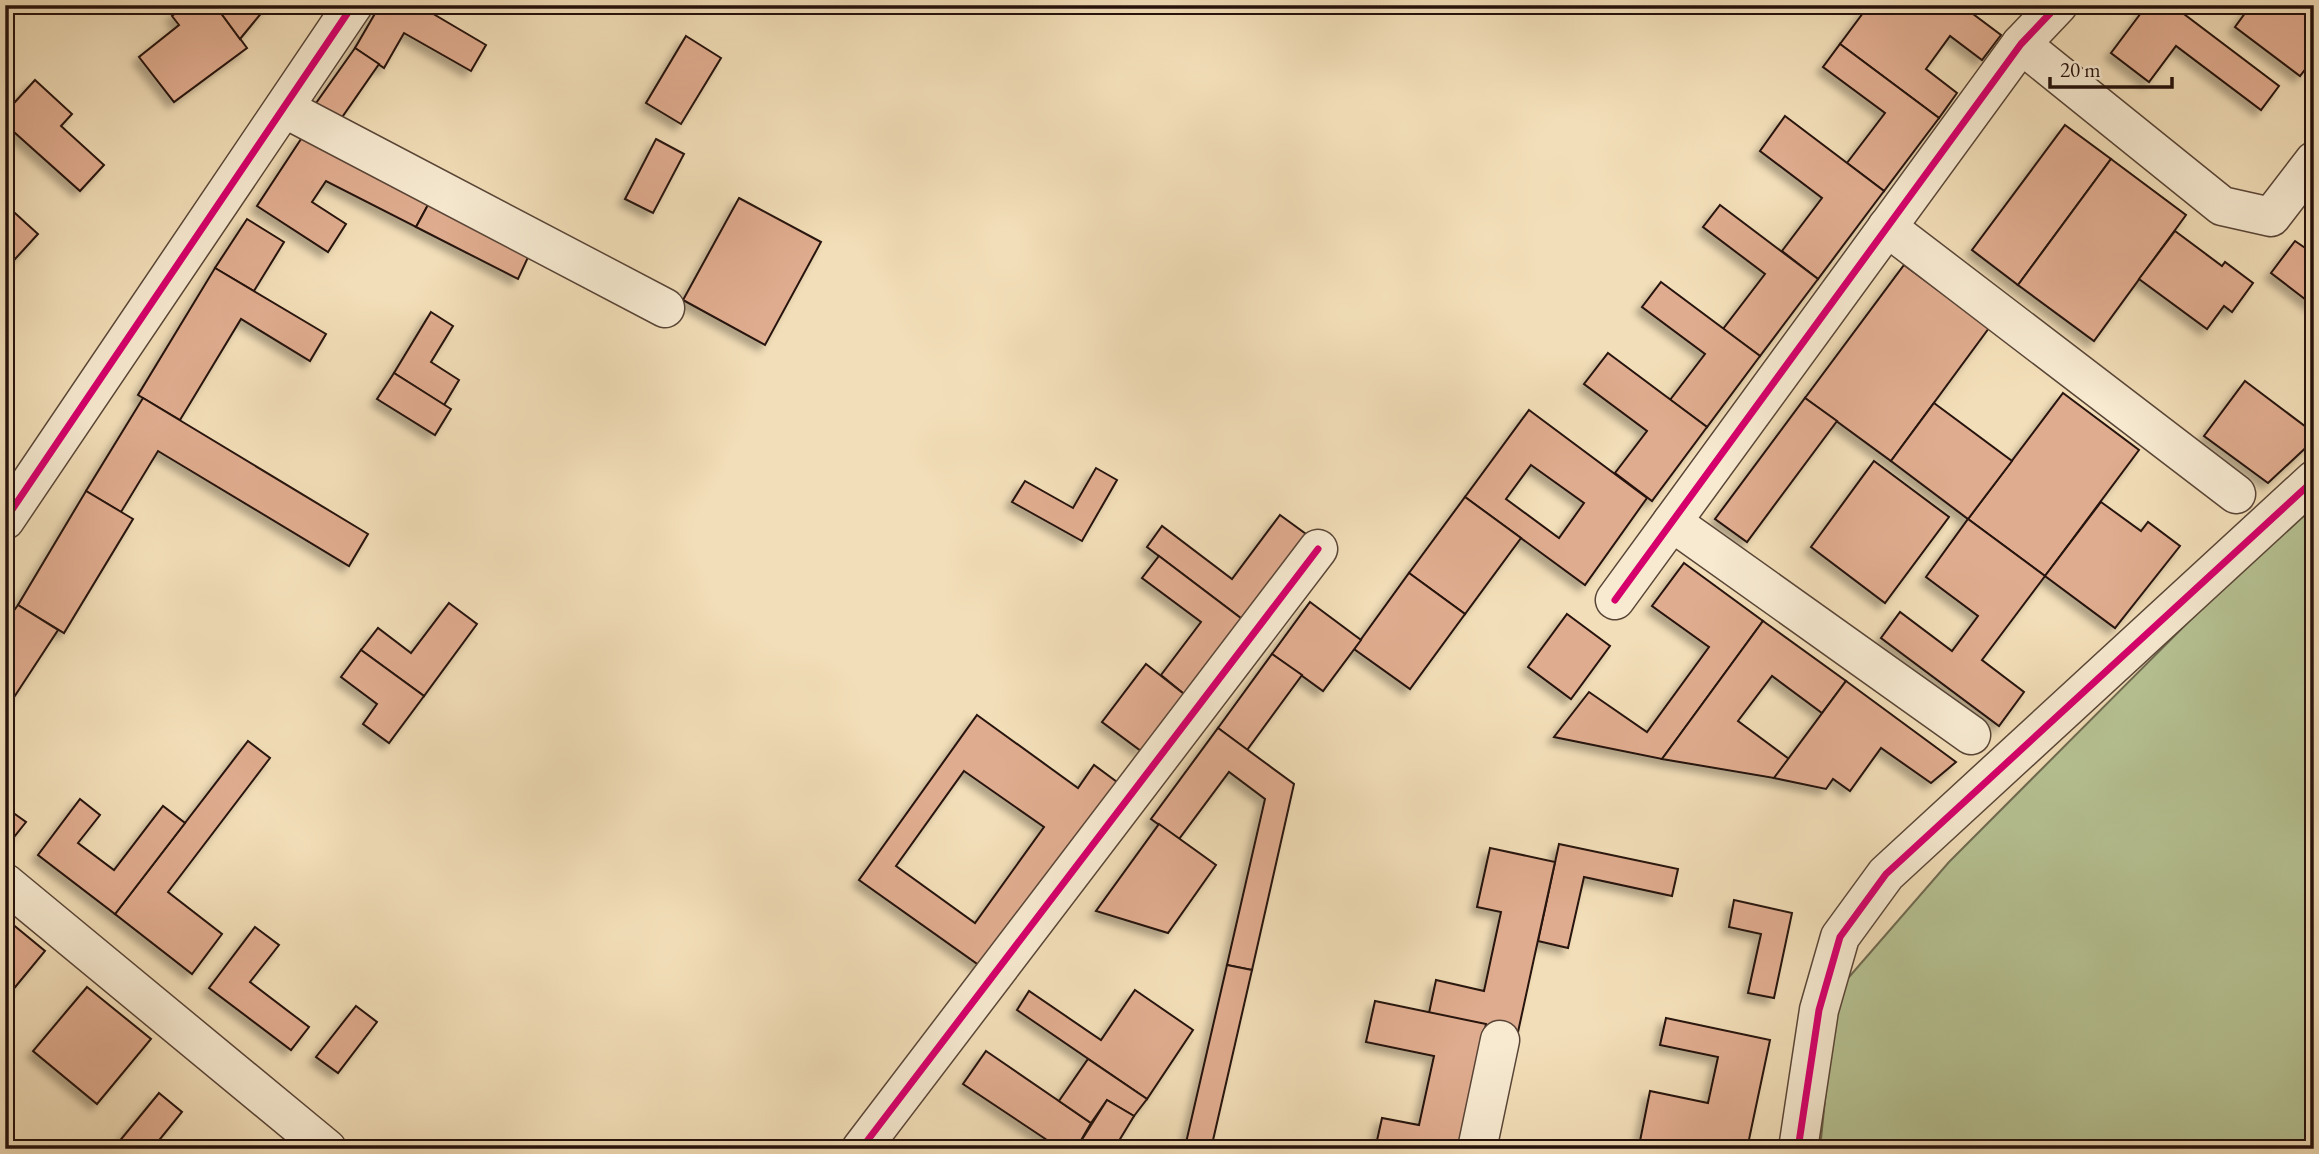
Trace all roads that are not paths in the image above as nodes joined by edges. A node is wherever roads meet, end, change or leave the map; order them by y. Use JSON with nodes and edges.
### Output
{"nodes":[{"id":1,"x":353,"y":5,"type":"edge"},
{"id":2,"x":2058,"y":5,"type":"edge"},
{"id":3,"x":2021,"y":44,"type":"junction"},
{"id":4,"x":284,"y":108,"type":"junction"},
{"id":5,"x":2314,"y":161,"type":"edge"},
{"id":6,"x":1887,"y":227,"type":"junction"},
{"id":7,"x":665,"y":308,"type":"dead end"},
{"id":8,"x":2314,"y":480,"type":"edge"},
{"id":9,"x":2236,"y":494,"type":"dead end"},
{"id":10,"x":5,"y":520,"type":"edge"},
{"id":11,"x":1672,"y":522,"type":"junction"},
{"id":12,"x":1318,"y":549,"type":"dead end"},
{"id":13,"x":1615,"y":600,"type":"dead end"},
{"id":14,"x":1971,"y":735,"type":"dead end"},
{"id":15,"x":5,"y":883,"type":"edge"},
{"id":16,"x":1500,"y":1040,"type":"dead end"},
{"id":17,"x":327,"y":1149,"type":"edge"},
{"id":18,"x":861,"y":1149,"type":"edge"},
{"id":19,"x":1477,"y":1149,"type":"edge"},
{"id":20,"x":1798,"y":1149,"type":"edge"}],
"edges":[{"from":1,"to":4,"type":"street"},
{"from":2,"to":3,"type":"street"},
{"from":3,"to":5,"type":"street"},
{"from":3,"to":6,"type":"street"},
{"from":4,"to":7,"type":"street"},
{"from":4,"to":10,"type":"street"},
{"from":6,"to":9,"type":"street"},
{"from":6,"to":11,"type":"street"},
{"from":8,"to":20,"type":"street"},
{"from":11,"to":13,"type":"street"},
{"from":11,"to":14,"type":"street"},
{"from":12,"to":18,"type":"street"},
{"from":15,"to":17,"type":"street"},
{"from":16,"to":19,"type":"street"}]}
